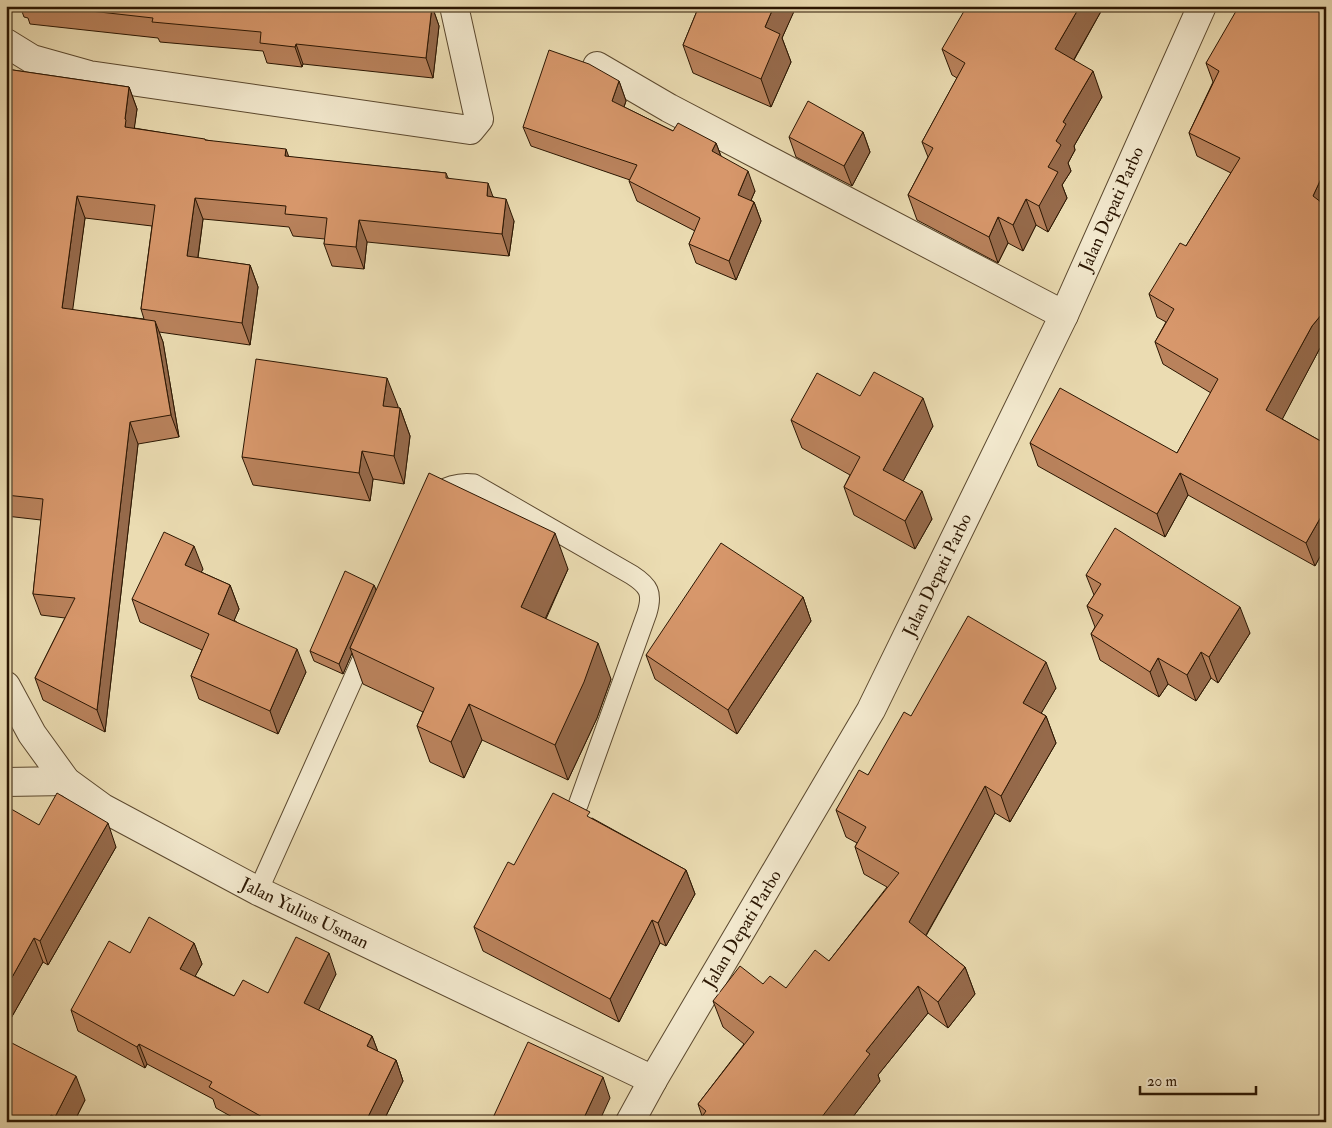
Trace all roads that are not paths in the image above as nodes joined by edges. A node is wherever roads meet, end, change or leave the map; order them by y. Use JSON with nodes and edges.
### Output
{"nodes":[{"id":1,"x":454,"y":6,"type":"edge"},
{"id":2,"x":1202,"y":6,"type":"edge"},
{"id":3,"x":6,"y":43,"type":"edge"},
{"id":4,"x":596,"y":66,"type":"edge"},
{"id":5,"x":1064,"y":316,"type":"junction"},
{"id":6,"x":427,"y":513,"type":"edge"},
{"id":7,"x":375,"y":630,"type":"edge"},
{"id":8,"x":6,"y":686,"type":"edge"},
{"id":9,"x":66,"y":781,"type":"junction"},
{"id":10,"x":6,"y":782,"type":"edge"},
{"id":11,"x":578,"y":806,"type":"edge"},
{"id":12,"x":258,"y":891,"type":"junction"},
{"id":13,"x":653,"y":1080,"type":"junction"},
{"id":14,"x":630,"y":1122,"type":"edge"}],
"edges":[{"from":1,"to":3,"type":"street"},
{"from":2,"to":5,"type":"street","name":"Jalan Depati Parbo"},
{"from":4,"to":5,"type":"street"},
{"from":5,"to":13,"type":"street","name":"Jalan Depati Parbo"},
{"from":6,"to":11,"type":"lane"},
{"from":7,"to":12,"type":"lane"},
{"from":8,"to":9,"type":"street","name":"Jalan Yulius Usman"},
{"from":9,"to":10,"type":"street"},
{"from":9,"to":12,"type":"street","name":"Jalan Yulius Usman"},
{"from":12,"to":13,"type":"street","name":"Jalan Yulius Usman"},
{"from":13,"to":14,"type":"street","name":"Jalan Depati Parbo"}]}
